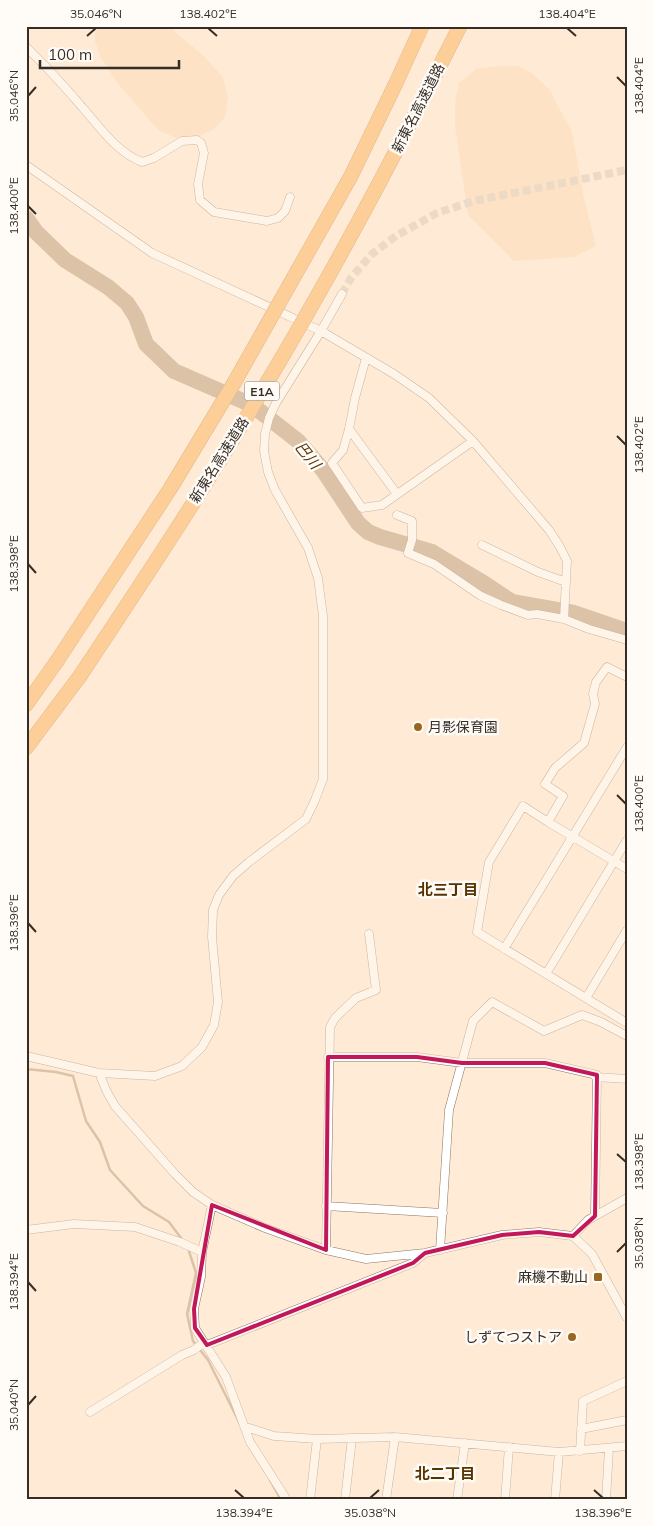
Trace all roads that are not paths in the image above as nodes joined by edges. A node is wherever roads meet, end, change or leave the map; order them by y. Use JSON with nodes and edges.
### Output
{"nodes":[{"id":1,"x":422,"y":26,"type":"edge"},
{"id":2,"x":460,"y":26,"type":"edge"},
{"id":3,"x":26,"y":47,"type":"edge"},
{"id":4,"x":26,"y":164,"type":"edge"},
{"id":5,"x":290,"y":197,"type":"dead end"},
{"id":6,"x":342,"y":294,"type":"tunnel mouth"},
{"id":7,"x":321,"y":331,"type":"junction"},
{"id":8,"x":366,"y":358,"type":"junction"},
{"id":9,"x":349,"y":429,"type":"junction"},
{"id":10,"x":473,"y":442,"type":"junction"},
{"id":11,"x":397,"y":494,"type":"junction"},
{"id":12,"x":397,"y":516,"type":"dead end"},
{"id":13,"x":482,"y":544,"type":"dead end"},
{"id":14,"x":566,"y":582,"type":"junction"},
{"id":15,"x":564,"y":618,"type":"junction"},
{"id":16,"x":627,"y":640,"type":"edge"},
{"id":17,"x":627,"y":677,"type":"edge"},
{"id":18,"x":26,"y":705,"type":"edge"},
{"id":19,"x":627,"y":747,"type":"edge"},
{"id":20,"x":26,"y":748,"type":"edge"},
{"id":21,"x":548,"y":822,"type":"junction"},
{"id":22,"x":573,"y":836,"type":"junction"},
{"id":23,"x":627,"y":840,"type":"edge"},
{"id":24,"x":614,"y":861,"type":"junction"},
{"id":25,"x":627,"y":869,"type":"edge"},
{"id":26,"x":627,"y":930,"type":"edge"},
{"id":27,"x":369,"y":934,"type":"dead end"},
{"id":28,"x":504,"y":949,"type":"junction"},
{"id":29,"x":546,"y":974,"type":"junction"},
{"id":30,"x":586,"y":998,"type":"junction"},
{"id":31,"x":626,"y":1022,"type":"edge"},
{"id":32,"x":627,"y":1036,"type":"edge"},
{"id":33,"x":26,"y":1056,"type":"edge"},
{"id":34,"x":328,"y":1057,"type":"junction"},
{"id":35,"x":462,"y":1064,"type":"junction"},
{"id":36,"x":100,"y":1073,"type":"junction"},
{"id":37,"x":596,"y":1077,"type":"junction"},
{"id":38,"x":627,"y":1079,"type":"edge"},
{"id":39,"x":627,"y":1198,"type":"edge"},
{"id":40,"x":212,"y":1206,"type":"junction"},
{"id":41,"x":326,"y":1206,"type":"junction"},
{"id":42,"x":442,"y":1212,"type":"junction"},
{"id":43,"x":595,"y":1216,"type":"junction"},
{"id":44,"x":26,"y":1230,"type":"edge"},
{"id":45,"x":573,"y":1236,"type":"junction"},
{"id":46,"x":326,"y":1250,"type":"junction"},
{"id":47,"x":440,"y":1250,"type":"junction"},
{"id":48,"x":202,"y":1252,"type":"junction"},
{"id":49,"x":425,"y":1254,"type":"junction"},
{"id":50,"x":627,"y":1318,"type":"edge"},
{"id":51,"x":201,"y":1346,"type":"junction"},
{"id":52,"x":627,"y":1380,"type":"edge"},
{"id":53,"x":90,"y":1412,"type":"dead end"},
{"id":54,"x":627,"y":1420,"type":"edge"},
{"id":55,"x":246,"y":1427,"type":"junction"},
{"id":56,"x":581,"y":1429,"type":"junction"},
{"id":57,"x":395,"y":1437,"type":"junction"},
{"id":58,"x":352,"y":1438,"type":"junction"},
{"id":59,"x":317,"y":1439,"type":"junction"},
{"id":60,"x":465,"y":1443,"type":"junction"},
{"id":61,"x":627,"y":1446,"type":"edge"},
{"id":62,"x":509,"y":1447,"type":"junction"},
{"id":63,"x":609,"y":1449,"type":"junction"},
{"id":64,"x":580,"y":1450,"type":"junction"},
{"id":65,"x":559,"y":1452,"type":"junction"},
{"id":66,"x":287,"y":1500,"type":"edge"},
{"id":67,"x":310,"y":1500,"type":"edge"},
{"id":68,"x":345,"y":1500,"type":"edge"},
{"id":69,"x":386,"y":1500,"type":"edge"},
{"id":70,"x":457,"y":1500,"type":"edge"},
{"id":71,"x":505,"y":1500,"type":"edge"},
{"id":72,"x":555,"y":1500,"type":"edge"},
{"id":73,"x":606,"y":1500,"type":"edge"}],
"edges":[{"from":1,"to":18,"type":"highway","name":"新東名高速道路","number":"E1A","bridge":true},
{"from":2,"to":20,"type":"highway","name":"新東名高速道路","number":"E1A","bridge":true},
{"from":3,"to":5,"type":"street"},
{"from":4,"to":7,"type":"street"},
{"from":6,"to":7,"type":"street"},
{"from":7,"to":8,"type":"street"},
{"from":7,"to":36,"type":"street"},
{"from":8,"to":9,"type":"street"},
{"from":8,"to":10,"type":"street"},
{"from":9,"to":11,"type":"street"},
{"from":9,"to":11,"type":"street"},
{"from":10,"to":11,"type":"street"},
{"from":10,"to":14,"type":"street"},
{"from":12,"to":15,"type":"street"},
{"from":13,"to":14,"type":"street"},
{"from":14,"to":15,"type":"street"},
{"from":15,"to":16,"type":"street"},
{"from":17,"to":21,"type":"street"},
{"from":19,"to":22,"type":"street"},
{"from":21,"to":22,"type":"street"},
{"from":21,"to":28,"type":"street"},
{"from":22,"to":24,"type":"street"},
{"from":22,"to":28,"type":"street"},
{"from":23,"to":24,"type":"street"},
{"from":24,"to":25,"type":"street"},
{"from":24,"to":29,"type":"street"},
{"from":26,"to":30,"type":"street"},
{"from":27,"to":34,"type":"street"},
{"from":28,"to":29,"type":"street"},
{"from":29,"to":30,"type":"street"},
{"from":30,"to":31,"type":"street"},
{"from":32,"to":35,"type":"street"},
{"from":33,"to":36,"type":"street"},
{"from":34,"to":35,"type":"street"},
{"from":34,"to":41,"type":"street"},
{"from":35,"to":37,"type":"street"},
{"from":35,"to":42,"type":"street"},
{"from":36,"to":40,"type":"street"},
{"from":37,"to":38,"type":"street"},
{"from":37,"to":43,"type":"street"},
{"from":39,"to":43,"type":"street"},
{"from":40,"to":46,"type":"street"},
{"from":40,"to":48,"type":"street"},
{"from":41,"to":42,"type":"street"},
{"from":41,"to":46,"type":"street"},
{"from":42,"to":47,"type":"street"},
{"from":43,"to":45,"type":"street"},
{"from":44,"to":48,"type":"street"},
{"from":45,"to":47,"type":"street"},
{"from":45,"to":50,"type":"street"},
{"from":46,"to":49,"type":"street"},
{"from":47,"to":49,"type":"street"},
{"from":48,"to":51,"type":"street"},
{"from":49,"to":51,"type":"street"},
{"from":51,"to":53,"type":"street"},
{"from":51,"to":55,"type":"street"},
{"from":52,"to":56,"type":"street"},
{"from":54,"to":56,"type":"street"},
{"from":55,"to":59,"type":"street"},
{"from":55,"to":66,"type":"street"},
{"from":56,"to":64,"type":"street"},
{"from":57,"to":58,"type":"street"},
{"from":57,"to":60,"type":"street"},
{"from":57,"to":69,"type":"street"},
{"from":58,"to":59,"type":"street"},
{"from":58,"to":68,"type":"street"},
{"from":59,"to":67,"type":"street"},
{"from":60,"to":62,"type":"street"},
{"from":60,"to":70,"type":"street"},
{"from":61,"to":63,"type":"street"},
{"from":62,"to":65,"type":"street"},
{"from":62,"to":71,"type":"street"},
{"from":63,"to":64,"type":"street"},
{"from":63,"to":73,"type":"street"},
{"from":64,"to":65,"type":"street"},
{"from":65,"to":72,"type":"street"}]}
